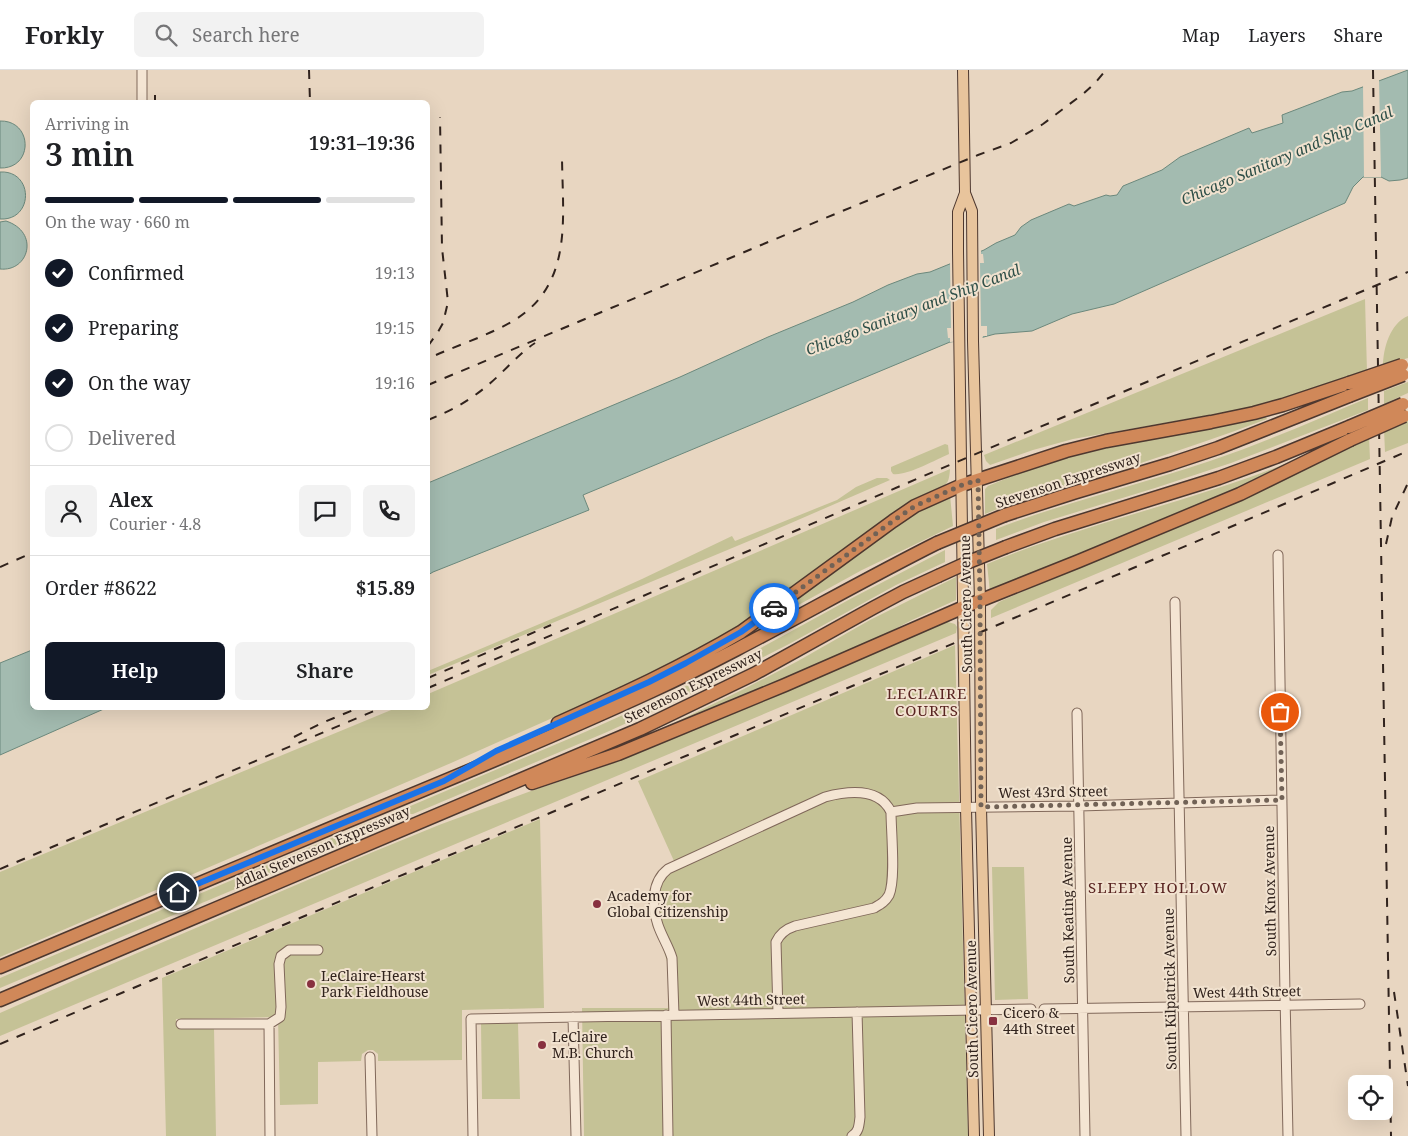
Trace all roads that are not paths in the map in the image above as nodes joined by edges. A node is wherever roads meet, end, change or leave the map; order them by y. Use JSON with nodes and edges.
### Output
{"nodes":[{"id":1,"x":142,"y":70,"type":"edge"},
{"id":2,"x":963,"y":70,"type":"edge"},
{"id":3,"x":142,"y":100,"type":"edge"},
{"id":4,"x":965,"y":193,"type":"junction"},
{"id":5,"x":1405,"y":369,"type":"edge"},
{"id":6,"x":1349,"y":390,"type":"junction"},
{"id":7,"x":1406,"y":409,"type":"edge"},
{"id":8,"x":1350,"y":433,"type":"junction"},
{"id":9,"x":978,"y":480,"type":"junction"},
{"id":10,"x":962,"y":485,"type":"junction"},
{"id":11,"x":1278,"y":555,"type":"dead end"},
{"id":12,"x":980,"y":601,"type":"junction"},
{"id":13,"x":1175,"y":602,"type":"dead end"},
{"id":14,"x":964,"y":608,"type":"junction"},
{"id":15,"x":1077,"y":713,"type":"dead end"},
{"id":16,"x":444,"y":781,"type":"junction"},
{"id":17,"x":1282,"y":800,"type":"junction"},
{"id":18,"x":1180,"y":803,"type":"junction"},
{"id":19,"x":463,"y":805,"type":"junction"},
{"id":20,"x":1080,"y":806,"type":"junction"},
{"id":21,"x":981,"y":807,"type":"junction"},
{"id":22,"x":966,"y":808,"type":"junction"},
{"id":23,"x":891,"y":812,"type":"junction"},
{"id":24,"x":318,"y":950,"type":"dead end"},
{"id":25,"x":0,"y":967,"type":"edge"},
{"id":26,"x":61,"y":974,"type":"junction"},
{"id":27,"x":0,"y":1000,"type":"edge"},
{"id":28,"x":1360,"y":1004,"type":"dead end"},
{"id":29,"x":1285,"y":1005,"type":"junction"},
{"id":30,"x":0,"y":1007,"type":"edge"},
{"id":31,"x":1184,"y":1007,"type":"junction"},
{"id":32,"x":1031,"y":1008,"type":"dead end"},
{"id":33,"x":1083,"y":1008,"type":"junction"},
{"id":34,"x":986,"y":1009,"type":"junction"},
{"id":35,"x":1044,"y":1009,"type":"dead end"},
{"id":36,"x":971,"y":1010,"type":"junction"},
{"id":37,"x":857,"y":1012,"type":"junction"},
{"id":38,"x":778,"y":1013,"type":"junction"},
{"id":39,"x":670,"y":1015,"type":"junction"},
{"id":40,"x":574,"y":1017,"type":"junction"},
{"id":41,"x":181,"y":1024,"type":"dead end"},
{"id":42,"x":269,"y":1024,"type":"junction"},
{"id":43,"x":370,"y":1059,"type":"dead end"},
{"id":44,"x":854,"y":1135,"type":"edge"},
{"id":45,"x":270,"y":1136,"type":"edge"},
{"id":46,"x":372,"y":1136,"type":"edge"},
{"id":47,"x":474,"y":1136,"type":"edge"},
{"id":48,"x":576,"y":1136,"type":"edge"},
{"id":49,"x":668,"y":1136,"type":"edge"},
{"id":50,"x":974,"y":1136,"type":"edge"},
{"id":51,"x":989,"y":1136,"type":"edge"},
{"id":52,"x":1085,"y":1136,"type":"edge"},
{"id":53,"x":1186,"y":1136,"type":"edge"},
{"id":54,"x":1288,"y":1136,"type":"edge"}],
"edges":[{"from":1,"to":3,"type":"street"},
{"from":2,"to":4,"type":"main road","name":"South Cicero Avenue"},
{"from":4,"to":9,"type":"main road","name":"South Cicero Avenue"},
{"from":4,"to":10,"type":"main road","name":"South Cicero Avenue"},
{"from":5,"to":6,"type":"highway","name":"Stevenson Expressway","bridge":true},
{"from":6,"to":9,"type":"highway"},
{"from":6,"to":16,"type":"highway","name":"Stevenson Expressway","bridge":true},
{"from":7,"to":8,"type":"highway","name":"Stevenson Expressway","bridge":true},
{"from":8,"to":12,"type":"highway"},
{"from":8,"to":19,"type":"highway","name":"Stevenson Expressway","bridge":true},
{"from":9,"to":10,"type":"highway"},
{"from":9,"to":12,"type":"main road","name":"South Cicero Avenue"},
{"from":10,"to":14,"type":"main road","name":"South Cicero Avenue"},
{"from":10,"to":16,"type":"highway"},
{"from":11,"to":17,"type":"street","name":"South Knox Avenue"},
{"from":12,"to":14,"type":"highway"},
{"from":12,"to":21,"type":"main road","name":"South Cicero Avenue"},
{"from":13,"to":18,"type":"street","name":"South Kilpatrick Avenue"},
{"from":14,"to":19,"type":"highway"},
{"from":14,"to":22,"type":"main road","name":"South Cicero Avenue"},
{"from":15,"to":20,"type":"street","name":"South Keating Avenue"},
{"from":16,"to":25,"type":"highway","name":"Stevenson Expressway"},
{"from":17,"to":18,"type":"street","name":"West 43rd Street"},
{"from":17,"to":29,"type":"street","name":"South Knox Avenue"},
{"from":18,"to":20,"type":"street","name":"West 43rd Street"},
{"from":18,"to":31,"type":"street","name":"South Kilpatrick Avenue"},
{"from":19,"to":26,"type":"highway","name":"Adlai Stevenson Expressway"},
{"from":20,"to":21,"type":"street","name":"West 43rd Street"},
{"from":20,"to":33,"type":"street","name":"South Keating Avenue"},
{"from":21,"to":22,"type":"street","name":"West 43rd Street"},
{"from":21,"to":34,"type":"main road","name":"South Cicero Avenue"},
{"from":22,"to":23,"type":"street","name":"West 43rd Street"},
{"from":22,"to":36,"type":"main road","name":"South Cicero Avenue"},
{"from":23,"to":38,"type":"street"},
{"from":23,"to":39,"type":"street"},
{"from":24,"to":42,"type":"street"},
{"from":26,"to":27,"type":"highway","name":"Adlai Stevenson Expressway"},
{"from":26,"to":30,"type":"highway"},
{"from":28,"to":29,"type":"street","name":"West 44th Street"},
{"from":29,"to":31,"type":"street","name":"West 44th Street"},
{"from":29,"to":54,"type":"street","name":"South Knox Avenue"},
{"from":31,"to":33,"type":"street","name":"West 44th Street"},
{"from":31,"to":53,"type":"street","name":"South Kilpatrick Avenue"},
{"from":32,"to":34,"type":"street","name":"West 44th Street"},
{"from":33,"to":35,"type":"street","name":"West 44th Street"},
{"from":33,"to":52,"type":"street","name":"South Keating Avenue"},
{"from":34,"to":36,"type":"street","name":"West 44th Street"},
{"from":34,"to":51,"type":"main road","name":"South Cicero Avenue"},
{"from":36,"to":37,"type":"street","name":"West 44th Street"},
{"from":36,"to":50,"type":"main road","name":"South Cicero Avenue"},
{"from":37,"to":38,"type":"street","name":"West 44th Street"},
{"from":37,"to":44,"type":"street"},
{"from":38,"to":39,"type":"street","name":"West 44th Street"},
{"from":39,"to":40,"type":"street","name":"West 44th Street"},
{"from":39,"to":49,"type":"street"},
{"from":40,"to":47,"type":"street","name":"West 44th Street"},
{"from":40,"to":48,"type":"street"},
{"from":41,"to":42,"type":"street"},
{"from":42,"to":45,"type":"street"},
{"from":43,"to":46,"type":"street"}]}
